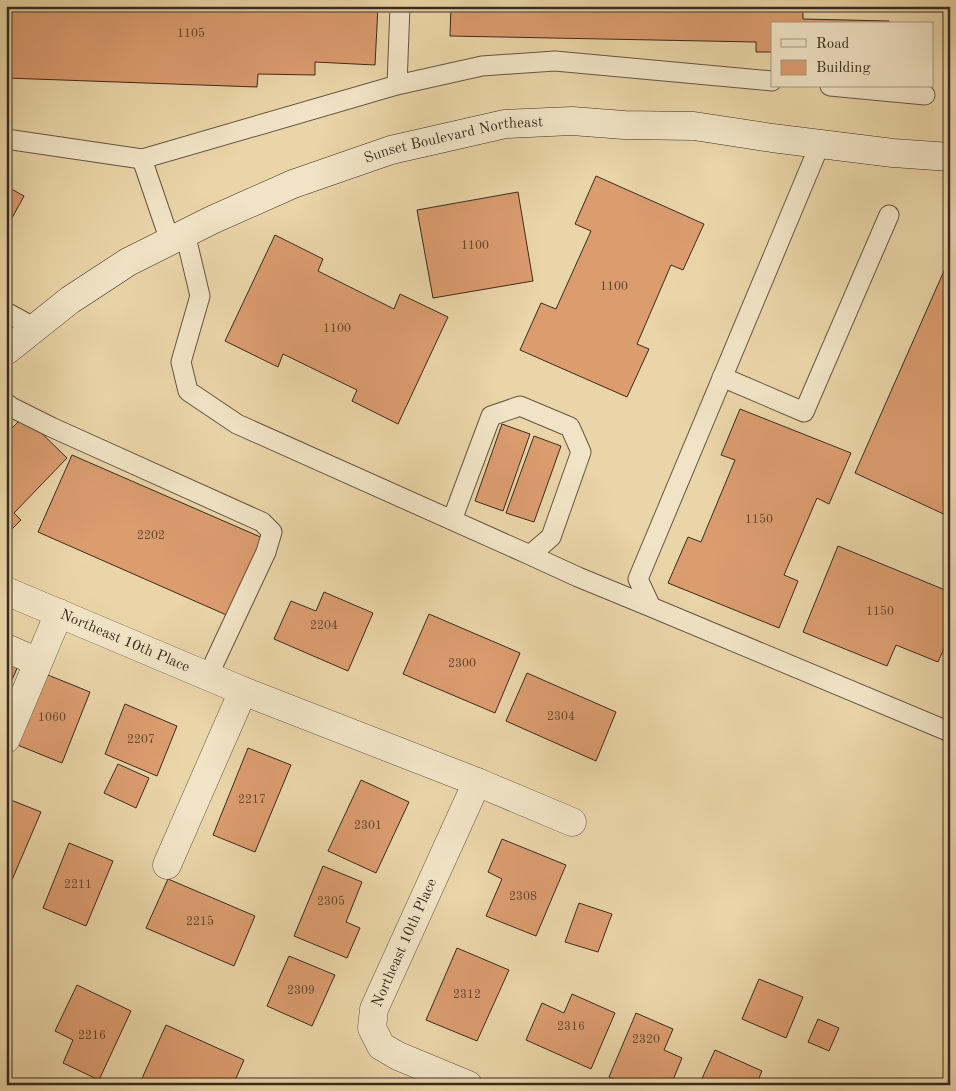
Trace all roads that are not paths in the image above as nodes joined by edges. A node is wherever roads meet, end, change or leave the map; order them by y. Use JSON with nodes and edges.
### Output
{"nodes":[{"id":1,"x":400,"y":6,"type":"edge"},
{"id":2,"x":771,"y":81,"type":"edge"},
{"id":3,"x":398,"y":84,"type":"junction"},
{"id":4,"x":851,"y":88,"type":"edge"},
{"id":5,"x":925,"y":95,"type":"dead end"},
{"id":6,"x":6,"y":139,"type":"edge"},
{"id":7,"x":820,"y":144,"type":"junction"},
{"id":8,"x":950,"y":157,"type":"edge"},
{"id":9,"x":142,"y":159,"type":"junction"},
{"id":10,"x":889,"y":215,"type":"dead end"},
{"id":11,"x":178,"y":237,"type":"junction"},
{"id":12,"x":6,"y":312,"type":"edge"},
{"id":13,"x":35,"y":328,"type":"junction"},
{"id":14,"x":6,"y":351,"type":"edge"},
{"id":15,"x":722,"y":377,"type":"junction"},
{"id":16,"x":6,"y":403,"type":"edge"},
{"id":17,"x":452,"y":520,"type":"junction"},
{"id":18,"x":530,"y":555,"type":"junction"},
{"id":19,"x":6,"y":591,"type":"edge"},
{"id":20,"x":652,"y":607,"type":"junction"},
{"id":21,"x":59,"y":613,"type":"junction"},
{"id":22,"x":6,"y":648,"type":"edge"},
{"id":23,"x":38,"y":662,"type":"junction"},
{"id":24,"x":208,"y":676,"type":"junction"},
{"id":25,"x":243,"y":691,"type":"junction"},
{"id":26,"x":950,"y":732,"type":"edge"},
{"id":27,"x":6,"y":739,"type":"edge"},
{"id":28,"x":477,"y":782,"type":"junction"},
{"id":29,"x":572,"y":822,"type":"dead end"},
{"id":30,"x":167,"y":864,"type":"dead end"},
{"id":31,"x":468,"y":1085,"type":"edge"}],
"edges":[{"from":1,"to":3,"type":"lane"},
{"from":2,"to":3,"type":"lane"},
{"from":3,"to":9,"type":"lane"},
{"from":4,"to":5,"type":"lane"},
{"from":6,"to":9,"type":"lane"},
{"from":7,"to":8,"type":"street","name":"Sunset Boulevard Northeast"},
{"from":7,"to":11,"type":"street","name":"Sunset Boulevard Northeast"},
{"from":7,"to":15,"type":"lane"},
{"from":9,"to":11,"type":"lane"},
{"from":10,"to":15,"type":"lane"},
{"from":11,"to":13,"type":"street","name":"Sunset Boulevard Northeast"},
{"from":11,"to":17,"type":"lane"},
{"from":12,"to":13,"type":"lane"},
{"from":13,"to":14,"type":"street","name":"Sunset Boulevard Northeast"},
{"from":15,"to":20,"type":"lane"},
{"from":16,"to":24,"type":"lane"},
{"from":17,"to":18,"type":"lane"},
{"from":17,"to":18,"type":"lane"},
{"from":18,"to":20,"type":"lane"},
{"from":19,"to":21,"type":"street","name":"Northeast 10th Place"},
{"from":20,"to":26,"type":"lane"},
{"from":21,"to":23,"type":"street"},
{"from":21,"to":24,"type":"street","name":"Northeast 10th Place"},
{"from":22,"to":23,"type":"street"},
{"from":23,"to":27,"type":"street"},
{"from":24,"to":25,"type":"street","name":"Northeast 10th Place"},
{"from":25,"to":28,"type":"street","name":"Northeast 10th Place"},
{"from":25,"to":30,"type":"street"},
{"from":28,"to":29,"type":"street","name":"Northeast 10th Place"},
{"from":28,"to":31,"type":"street","name":"Northeast 10th Place"}]}
